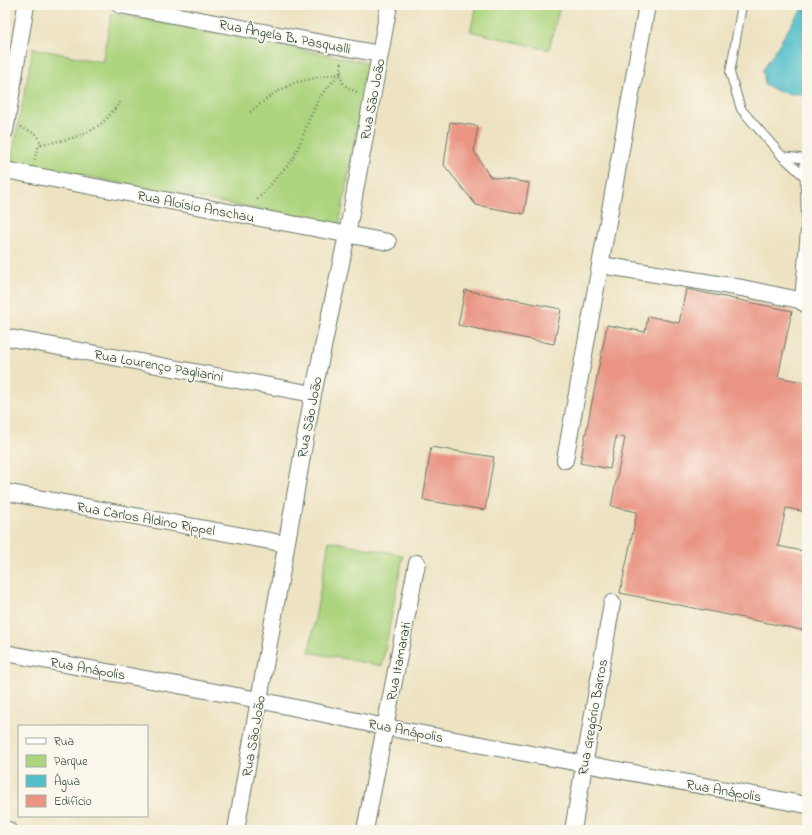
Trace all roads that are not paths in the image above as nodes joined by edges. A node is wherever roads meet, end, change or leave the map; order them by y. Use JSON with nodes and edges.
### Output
{"nodes":[{"id":1,"x":26,"y":5,"type":"edge"},
{"id":2,"x":120,"y":5,"type":"edge"},
{"id":3,"x":390,"y":5,"type":"edge"},
{"id":4,"x":647,"y":5,"type":"edge"},
{"id":5,"x":742,"y":5,"type":"edge"},
{"id":6,"x":380,"y":54,"type":"junction"},
{"id":7,"x":6,"y":126,"type":"edge"},
{"id":8,"x":782,"y":156,"type":"junction"},
{"id":9,"x":806,"y":159,"type":"edge"},
{"id":10,"x":5,"y":170,"type":"edge"},
{"id":11,"x":806,"y":178,"type":"edge"},
{"id":12,"x":807,"y":219,"type":"edge"},
{"id":13,"x":347,"y":235,"type":"junction"},
{"id":14,"x":388,"y":242,"type":"dead end"},
{"id":15,"x":601,"y":265,"type":"junction"},
{"id":16,"x":803,"y":303,"type":"edge"},
{"id":17,"x":5,"y":337,"type":"edge"},
{"id":18,"x":313,"y":394,"type":"junction"},
{"id":19,"x":565,"y":460,"type":"dead end"},
{"id":20,"x":5,"y":492,"type":"edge"},
{"id":21,"x":286,"y":544,"type":"junction"},
{"id":22,"x":417,"y":562,"type":"dead end"},
{"id":23,"x":612,"y":603,"type":"dead end"},
{"id":24,"x":5,"y":653,"type":"edge"},
{"id":25,"x":259,"y":700,"type":"junction"},
{"id":26,"x":385,"y":727,"type":"junction"},
{"id":27,"x":584,"y":764,"type":"junction"},
{"id":28,"x":807,"y":805,"type":"edge"},
{"id":29,"x":236,"y":830,"type":"edge"},
{"id":30,"x":365,"y":830,"type":"edge"},
{"id":31,"x":573,"y":830,"type":"edge"}],
"edges":[{"from":1,"to":7,"type":"street"},
{"from":2,"to":6,"type":"street","name":"Rua Ângela B. Pasqualli"},
{"from":3,"to":6,"type":"street","name":"Rua São João"},
{"from":4,"to":15,"type":"street"},
{"from":5,"to":8,"type":"lane"},
{"from":6,"to":13,"type":"street","name":"Rua São João"},
{"from":8,"to":9,"type":"lane"},
{"from":8,"to":11,"type":"lane"},
{"from":9,"to":11,"type":"lane"},
{"from":10,"to":13,"type":"street","name":"Rua Aloísio Anschau"},
{"from":11,"to":12,"type":"lane"},
{"from":12,"to":16,"type":"lane"},
{"from":13,"to":14,"type":"street","name":"Rua Aloísio Anschau"},
{"from":13,"to":18,"type":"street","name":"Rua São João"},
{"from":15,"to":16,"type":"street"},
{"from":15,"to":19,"type":"street"},
{"from":17,"to":18,"type":"street","name":"Rua Lourenço Pagliarini"},
{"from":18,"to":21,"type":"street","name":"Rua São João"},
{"from":20,"to":21,"type":"street","name":"Rua Carlos Aldino Rippel"},
{"from":21,"to":25,"type":"street","name":"Rua São João"},
{"from":22,"to":26,"type":"street","name":"Rua Itamarati"},
{"from":23,"to":27,"type":"street","name":"Rua Gregório Barros"},
{"from":24,"to":25,"type":"street","name":"Rua Anápolis"},
{"from":25,"to":26,"type":"street","name":"Rua Anápolis"},
{"from":25,"to":29,"type":"street","name":"Rua São João"},
{"from":26,"to":27,"type":"street","name":"Rua Anápolis"},
{"from":26,"to":30,"type":"street","name":"Rua Itamarati"},
{"from":27,"to":28,"type":"street","name":"Rua Anápolis"},
{"from":27,"to":31,"type":"street","name":"Rua Gregório Barros"}]}
